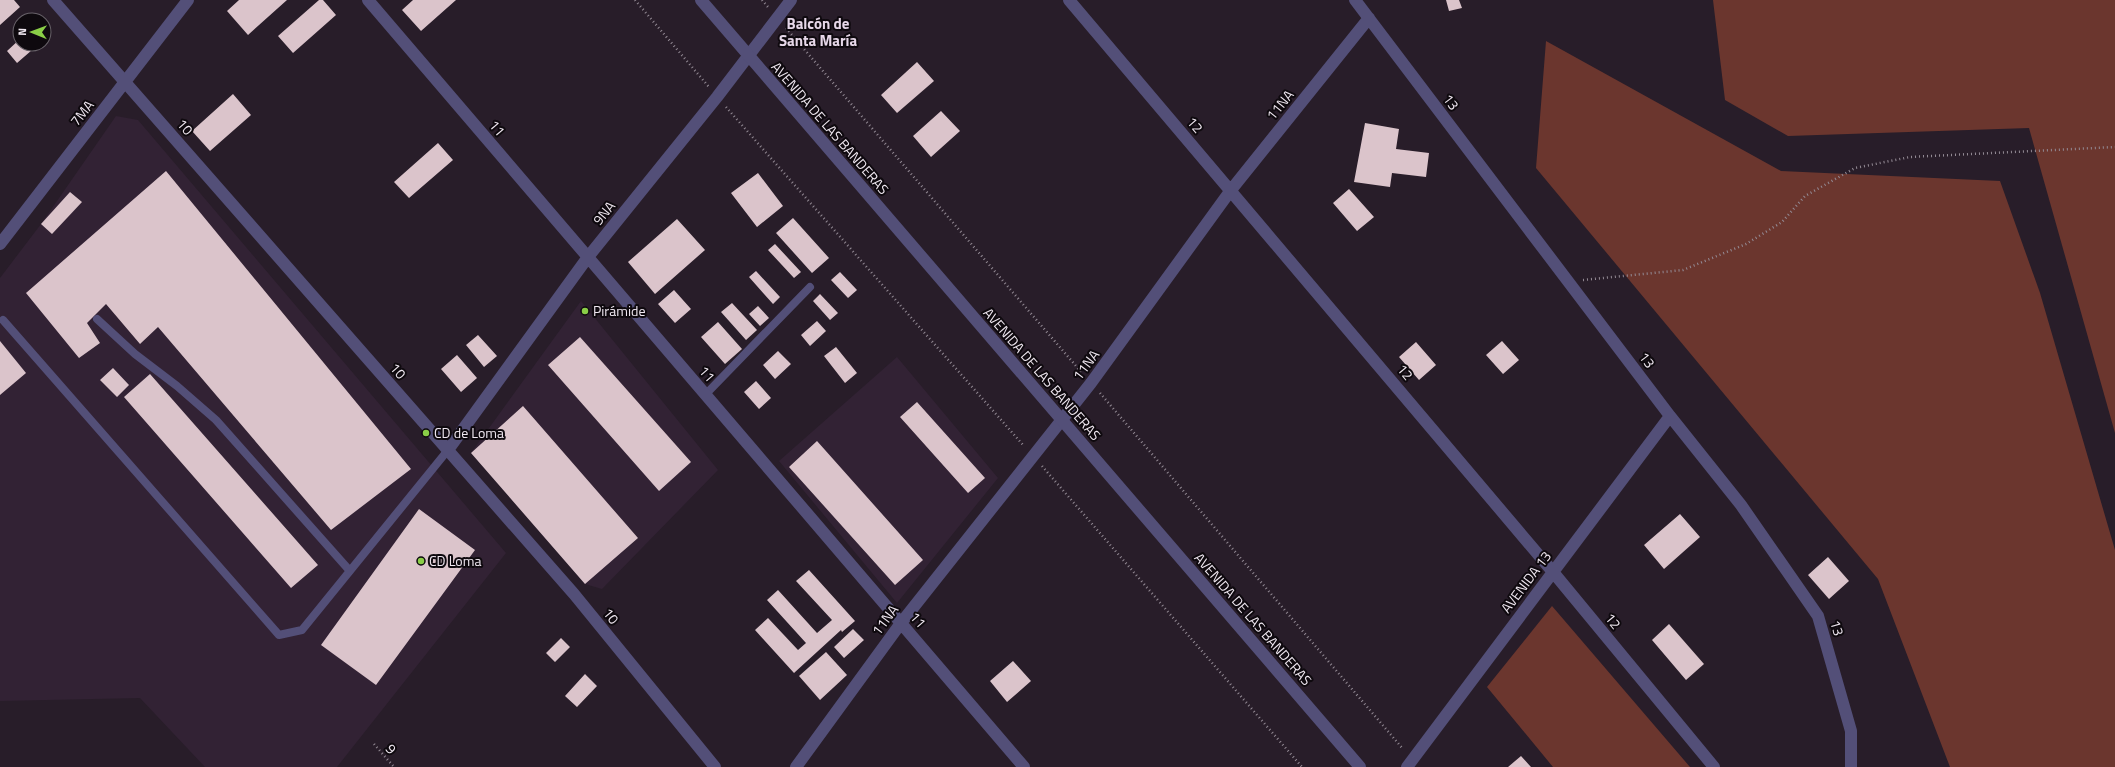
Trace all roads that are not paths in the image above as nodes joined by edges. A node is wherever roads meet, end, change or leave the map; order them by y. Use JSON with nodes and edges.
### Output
{"nodes":[{"id":1,"x":53,"y":0,"type":"edge"},
{"id":2,"x":188,"y":0,"type":"edge"},
{"id":3,"x":368,"y":0,"type":"edge"},
{"id":4,"x":701,"y":0,"type":"edge"},
{"id":5,"x":791,"y":0,"type":"edge"},
{"id":6,"x":1069,"y":0,"type":"edge"},
{"id":7,"x":1355,"y":0,"type":"edge"},
{"id":8,"x":1369,"y":18,"type":"junction"},
{"id":9,"x":748,"y":55,"type":"junction"},
{"id":10,"x":125,"y":81,"type":"junction"},
{"id":11,"x":1231,"y":190,"type":"junction"},
{"id":12,"x":0,"y":244,"type":"edge"},
{"id":13,"x":588,"y":257,"type":"junction"},
{"id":14,"x":810,"y":287,"type":"dead end"},
{"id":15,"x":97,"y":319,"type":"dead end"},
{"id":16,"x":3,"y":320,"type":"dead end"},
{"id":17,"x":705,"y":395,"type":"junction"},
{"id":18,"x":1670,"y":416,"type":"junction"},
{"id":19,"x":1062,"y":419,"type":"junction"},
{"id":20,"x":448,"y":450,"type":"junction"},
{"id":21,"x":350,"y":571,"type":"junction"},
{"id":22,"x":1553,"y":572,"type":"junction"},
{"id":23,"x":901,"y":623,"type":"junction"},
{"id":24,"x":715,"y":767,"type":"edge"},
{"id":25,"x":796,"y":767,"type":"edge"},
{"id":26,"x":1024,"y":767,"type":"edge"},
{"id":27,"x":1360,"y":767,"type":"edge"},
{"id":28,"x":1407,"y":767,"type":"edge"},
{"id":29,"x":1714,"y":767,"type":"edge"},
{"id":30,"x":1851,"y":767,"type":"edge"}],
"edges":[{"from":1,"to":10,"type":"street","name":"10"},
{"from":2,"to":10,"type":"street","name":"7MA"},
{"from":3,"to":13,"type":"street","name":"11"},
{"from":4,"to":9,"type":"street","name":"AVENIDA DE LAS BANDERAS"},
{"from":5,"to":9,"type":"street","name":"9NA"},
{"from":6,"to":11,"type":"street","name":"12"},
{"from":7,"to":8,"type":"street","name":"13"},
{"from":8,"to":11,"type":"street","name":"11NA"},
{"from":8,"to":18,"type":"street","name":"13"},
{"from":9,"to":13,"type":"street","name":"9NA"},
{"from":9,"to":19,"type":"street","name":"AVENIDA DE LAS BANDERAS"},
{"from":10,"to":12,"type":"street","name":"7MA"},
{"from":10,"to":20,"type":"street","name":"10"},
{"from":11,"to":19,"type":"street","name":"11NA"},
{"from":11,"to":22,"type":"street","name":"12"},
{"from":13,"to":17,"type":"street","name":"11"},
{"from":13,"to":20,"type":"street","name":"9NA"},
{"from":14,"to":17,"type":"lane"},
{"from":15,"to":21,"type":"lane"},
{"from":16,"to":21,"type":"lane"},
{"from":17,"to":23,"type":"street","name":"11"},
{"from":18,"to":22,"type":"street","name":"AVENIDA 13"},
{"from":18,"to":30,"type":"street","name":"13"},
{"from":19,"to":23,"type":"street","name":"11NA"},
{"from":19,"to":27,"type":"street","name":"AVENIDA DE LAS BANDERAS"},
{"from":20,"to":21,"type":"lane"},
{"from":20,"to":24,"type":"street","name":"10"},
{"from":22,"to":28,"type":"street","name":"AVENIDA 13"},
{"from":22,"to":29,"type":"street","name":"12"},
{"from":23,"to":25,"type":"street","name":"11NA"},
{"from":23,"to":26,"type":"street","name":"11"}]}
